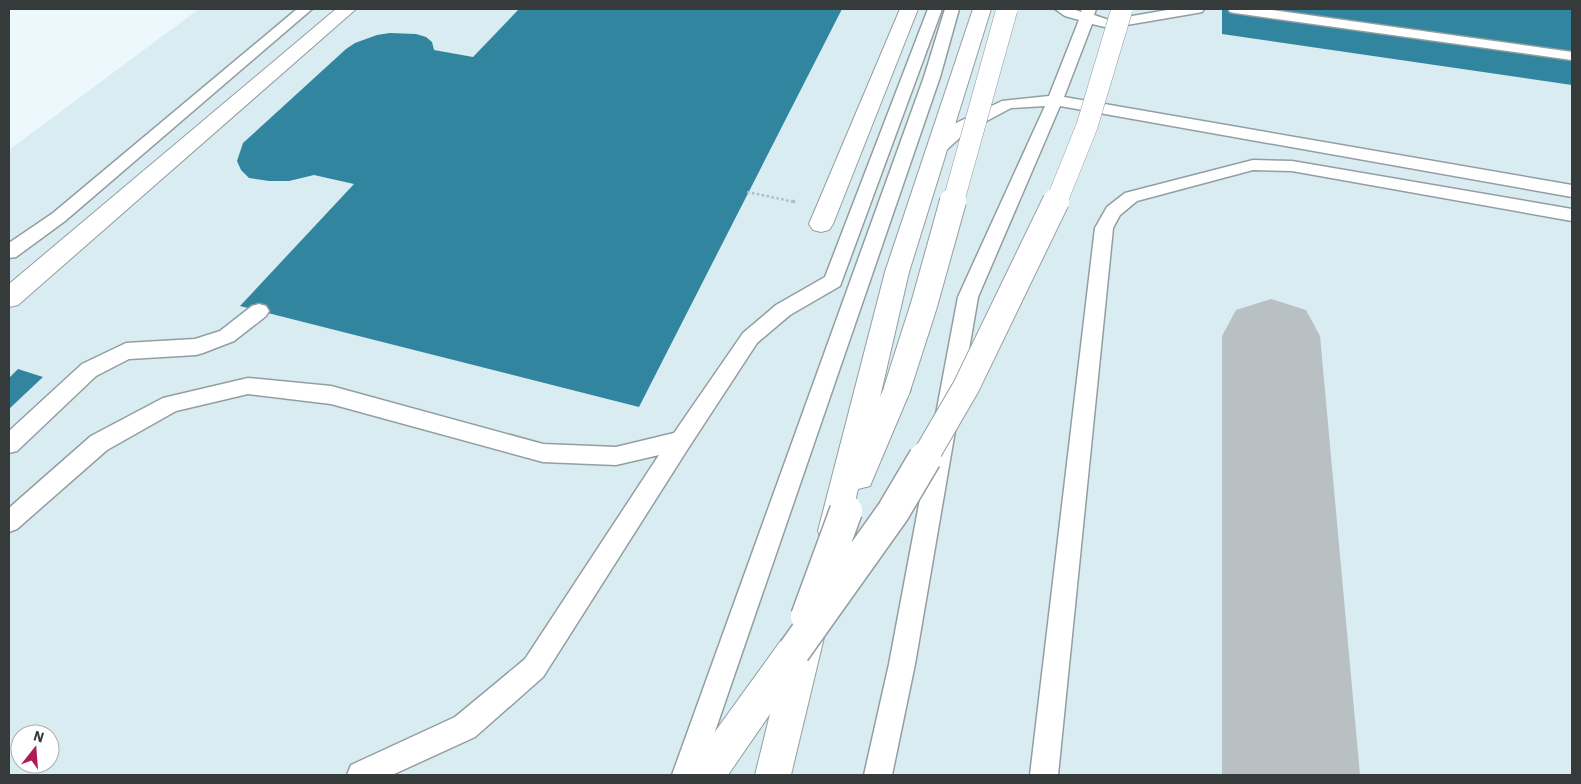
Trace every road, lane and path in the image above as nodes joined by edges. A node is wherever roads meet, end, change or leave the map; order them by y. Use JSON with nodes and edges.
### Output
{"nodes":[{"id":1,"x":305,"y":9,"type":"edge"},
{"id":2,"x":347,"y":9,"type":"edge"},
{"id":3,"x":909,"y":9,"type":"edge"},
{"id":4,"x":935,"y":9,"type":"edge"},
{"id":5,"x":952,"y":9,"type":"edge"},
{"id":6,"x":982,"y":9,"type":"edge"},
{"id":7,"x":1007,"y":9,"type":"edge"},
{"id":8,"x":1062,"y":9,"type":"edge"},
{"id":9,"x":1122,"y":9,"type":"edge"},
{"id":10,"x":1196,"y":9,"type":"edge"},
{"id":11,"x":1235,"y":9,"type":"edge"},
{"id":12,"x":1088,"y":13,"type":"edge"},
{"id":13,"x":1572,"y":56,"type":"edge"},
{"id":14,"x":1056,"y":100,"type":"junction"},
{"id":15,"x":936,"y":150,"type":"junction"},
{"id":16,"x":1572,"y":191,"type":"edge"},
{"id":17,"x":747,"y":192,"type":"dead end"},
{"id":18,"x":775,"y":198,"type":"dead end"},
{"id":19,"x":1572,"y":215,"type":"edge"},
{"id":20,"x":821,"y":224,"type":"dead end"},
{"id":21,"x":9,"y":252,"type":"edge"},
{"id":22,"x":9,"y":298,"type":"edge"},
{"id":23,"x":259,"y":311,"type":"dead end"},
{"id":24,"x":681,"y":440,"type":"junction"},
{"id":25,"x":9,"y":444,"type":"edge"},
{"id":26,"x":9,"y":522,"type":"edge"},
{"id":27,"x":794,"y":651,"type":"junction"},
{"id":28,"x":361,"y":775,"type":"edge"},
{"id":29,"x":686,"y":775,"type":"edge"},
{"id":30,"x":706,"y":775,"type":"edge"},
{"id":31,"x":773,"y":775,"type":"edge"},
{"id":32,"x":878,"y":775,"type":"edge"},
{"id":33,"x":1044,"y":775,"type":"edge"}],
"edges":[{"from":1,"to":21,"type":"lane"},
{"from":2,"to":22,"type":"street"},
{"from":3,"to":20,"type":"street"},
{"from":4,"to":24,"type":"lane"},
{"from":5,"to":29,"type":"lane"},
{"from":6,"to":15,"type":"street"},
{"from":7,"to":27,"type":"street","bridge":true},
{"from":8,"to":12,"type":"lane"},
{"from":9,"to":27,"type":"street","bridge":true},
{"from":10,"to":12,"type":"lane"},
{"from":11,"to":13,"type":"lane"},
{"from":12,"to":14,"type":"lane"},
{"from":14,"to":15,"type":"lane"},
{"from":14,"to":16,"type":"lane"},
{"from":14,"to":32,"type":"lane"},
{"from":15,"to":31,"type":"street"},
{"from":17,"to":18,"type":"path"},
{"from":19,"to":33,"type":"lane"},
{"from":23,"to":25,"type":"lane"},
{"from":24,"to":26,"type":"lane"},
{"from":24,"to":28,"type":"lane"},
{"from":27,"to":30,"type":"street"}]}
